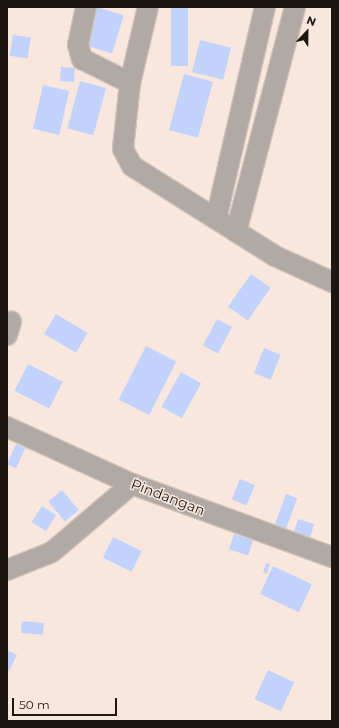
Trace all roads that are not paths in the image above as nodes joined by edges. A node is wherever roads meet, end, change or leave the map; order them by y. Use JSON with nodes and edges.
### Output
{"nodes":[{"id":1,"x":86,"y":7,"type":"edge"},
{"id":2,"x":148,"y":7,"type":"edge"},
{"id":3,"x":265,"y":7,"type":"edge"},
{"id":4,"x":295,"y":7,"type":"edge"},
{"id":5,"x":130,"y":83,"type":"junction"},
{"id":6,"x":216,"y":219,"type":"junction"},
{"id":7,"x":236,"y":232,"type":"junction"},
{"id":8,"x":332,"y":282,"type":"edge"},
{"id":9,"x":7,"y":427,"type":"edge"},
{"id":10,"x":132,"y":484,"type":"junction"},
{"id":11,"x":332,"y":556,"type":"edge"},
{"id":12,"x":7,"y":570,"type":"edge"}],
"edges":[{"from":1,"to":5,"type":"street"},
{"from":2,"to":5,"type":"street"},
{"from":3,"to":6,"type":"street"},
{"from":4,"to":7,"type":"street"},
{"from":5,"to":6,"type":"street"},
{"from":6,"to":7,"type":"street"},
{"from":7,"to":8,"type":"street"},
{"from":9,"to":10,"type":"street","name":"Pindangan"},
{"from":10,"to":11,"type":"street","name":"Pindangan"},
{"from":10,"to":12,"type":"street"}]}
